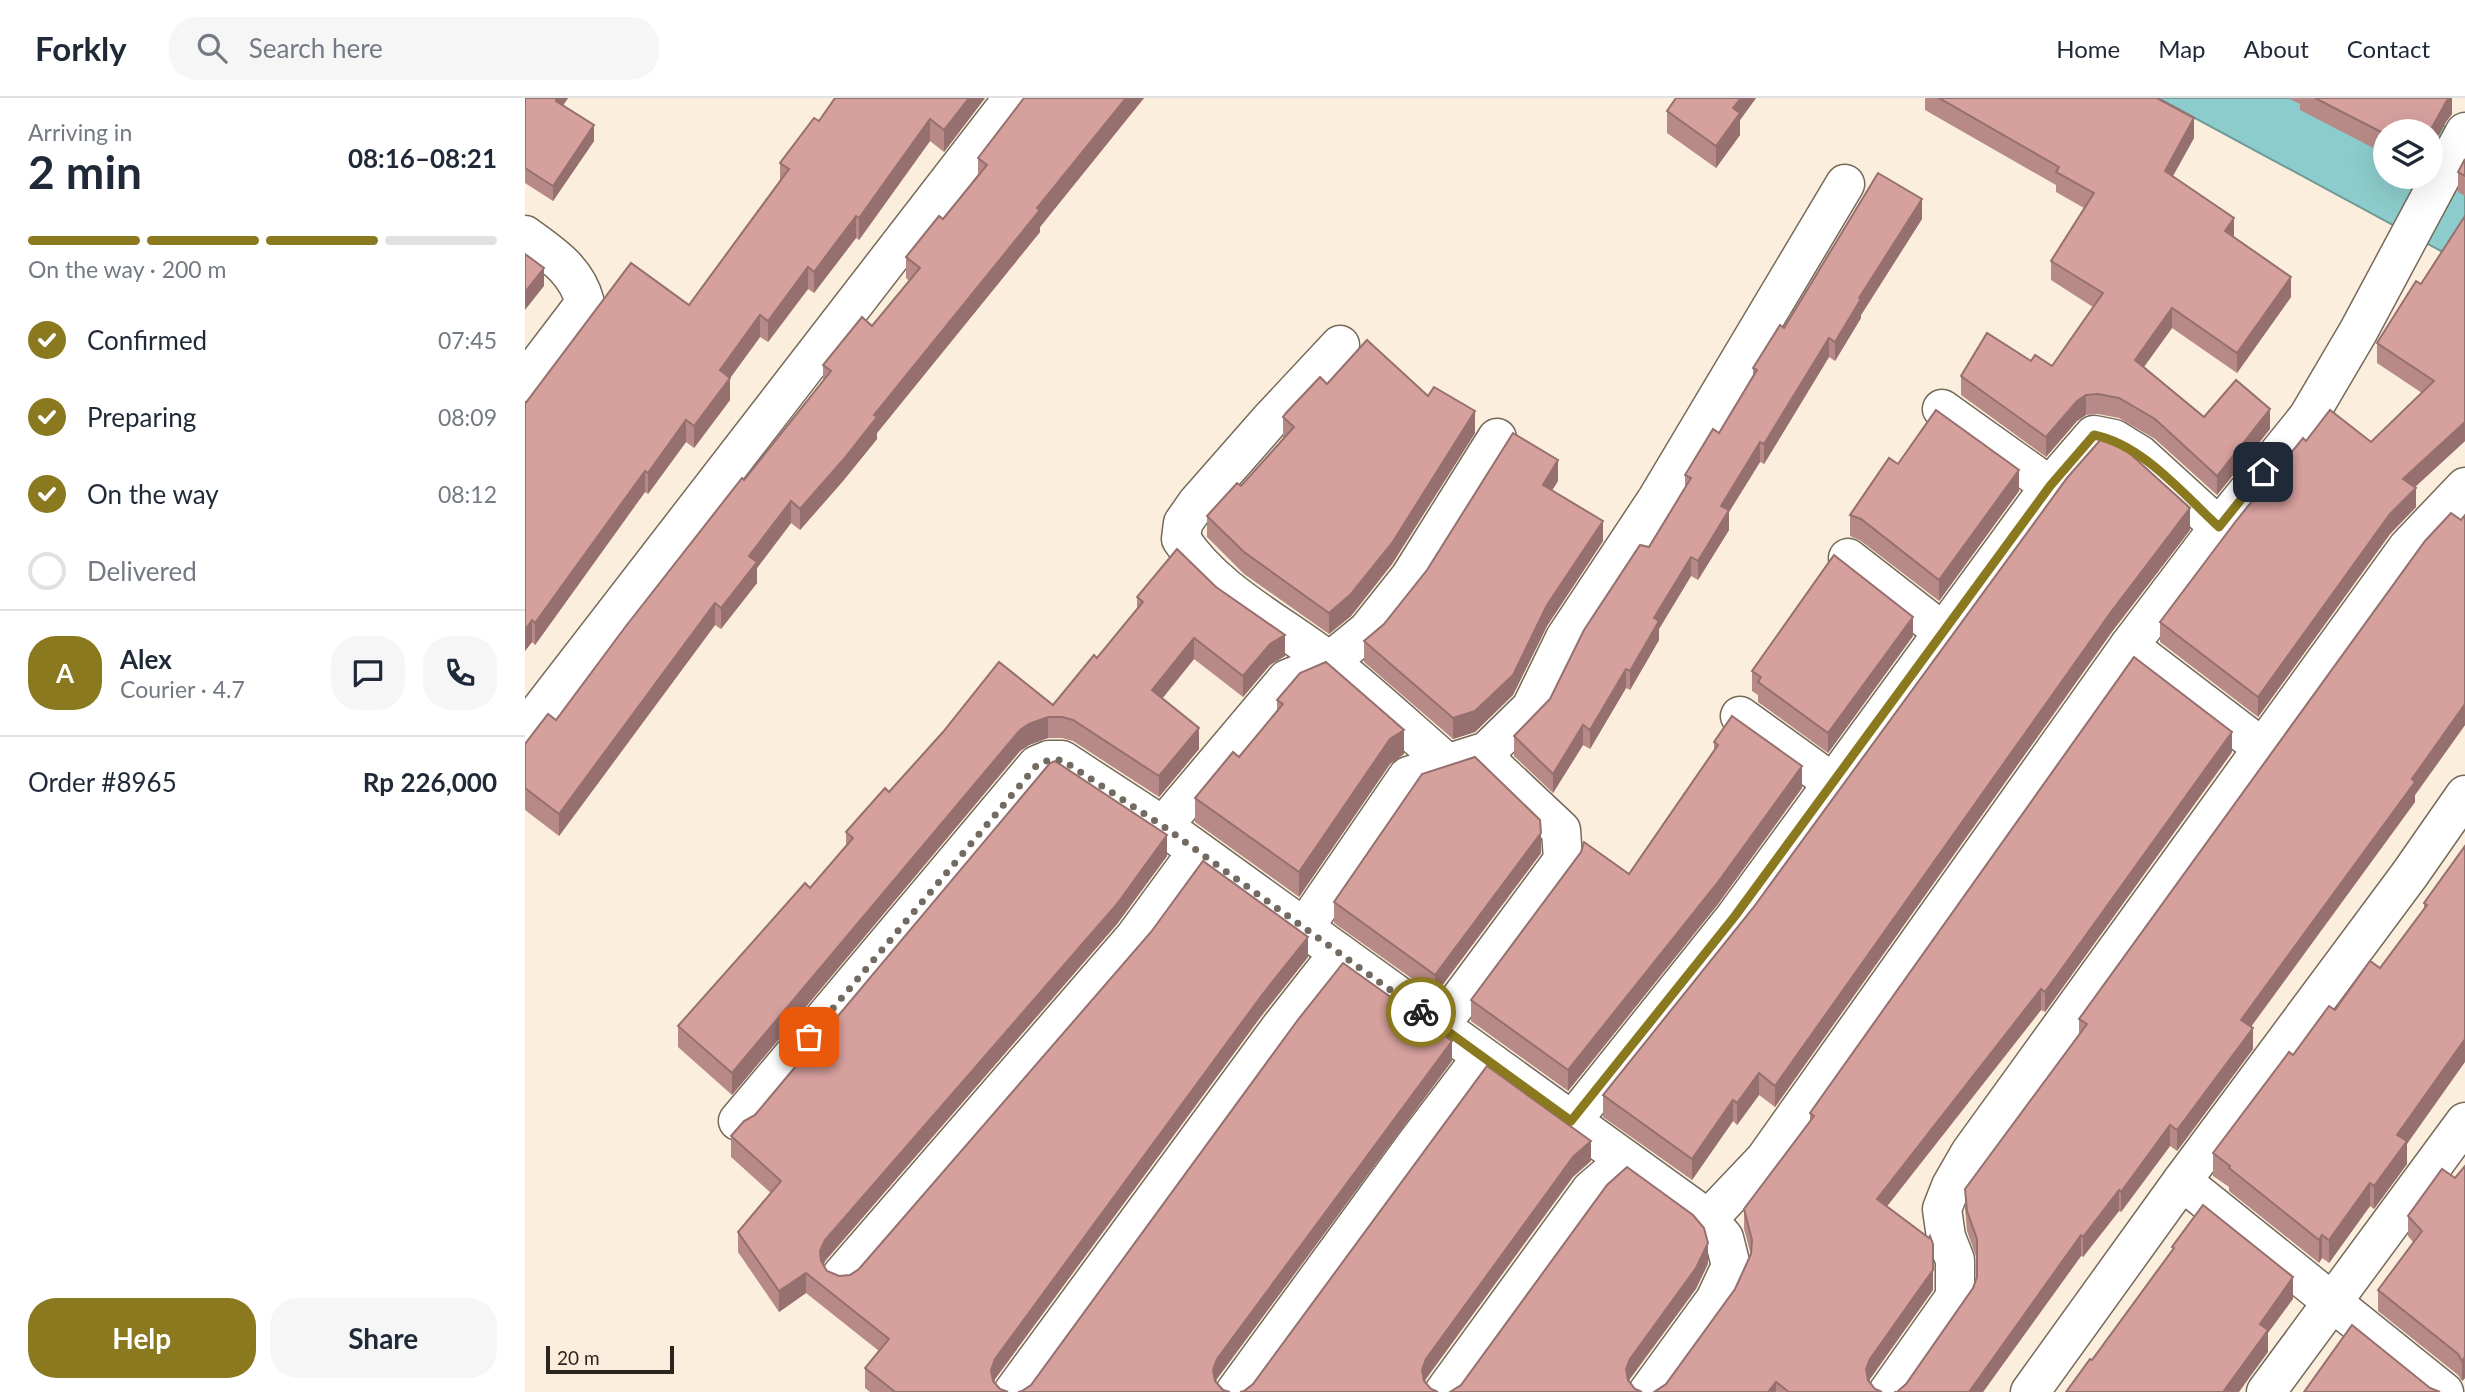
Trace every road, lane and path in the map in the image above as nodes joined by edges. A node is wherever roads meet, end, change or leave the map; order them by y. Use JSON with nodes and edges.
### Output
{"nodes":[{"id":1,"x":1013,"y":98,"type":"edge"},
{"id":2,"x":2465,"y":132,"type":"edge"},
{"id":3,"x":1845,"y":184,"type":"dead end"},
{"id":4,"x":525,"y":235,"type":"edge"},
{"id":5,"x":1340,"y":345,"type":"dead end"},
{"id":6,"x":525,"y":382,"type":"edge"},
{"id":7,"x":1942,"y":409,"type":"dead end"},
{"id":8,"x":1497,"y":438,"type":"dead end"},
{"id":9,"x":2050,"y":486,"type":"junction"},
{"id":10,"x":2465,"y":487,"type":"edge"},
{"id":11,"x":2219,"y":527,"type":"junction"},
{"id":12,"x":1848,"y":558,"type":"dead end"},
{"id":13,"x":1943,"y":632,"type":"junction"},
{"id":14,"x":2129,"y":646,"type":"junction"},
{"id":15,"x":1329,"y":662,"type":"junction"},
{"id":16,"x":1739,"y":716,"type":"dead end"},
{"id":17,"x":525,"y":730,"type":"edge"},
{"id":18,"x":2264,"y":749,"type":"junction"},
{"id":19,"x":1487,"y":751,"type":"junction"},
{"id":20,"x":1448,"y":764,"type":"junction"},
{"id":21,"x":1833,"y":783,"type":"junction"},
{"id":22,"x":2465,"y":795,"type":"edge"},
{"id":23,"x":1163,"y":826,"type":"junction"},
{"id":24,"x":1197,"y":852,"type":"junction"},
{"id":25,"x":1304,"y":928,"type":"junction"},
{"id":26,"x":1339,"y":953,"type":"junction"},
{"id":27,"x":1440,"y":1026,"type":"junction"},
{"id":28,"x":1482,"y":1057,"type":"junction"},
{"id":29,"x":738,"y":1121,"type":"dead end"},
{"id":30,"x":1571,"y":1121,"type":"junction"},
{"id":31,"x":2465,"y":1122,"type":"edge"},
{"id":32,"x":1626,"y":1160,"type":"junction"},
{"id":33,"x":2182,"y":1181,"type":"junction"},
{"id":34,"x":1708,"y":1219,"type":"junction"},
{"id":35,"x":842,"y":1275,"type":"edge"},
{"id":36,"x":2332,"y":1302,"type":"junction"},
{"id":37,"x":1013,"y":1392,"type":"edge"},
{"id":38,"x":1235,"y":1392,"type":"edge"},
{"id":39,"x":1444,"y":1392,"type":"edge"},
{"id":40,"x":1648,"y":1392,"type":"edge"},
{"id":41,"x":1888,"y":1392,"type":"edge"},
{"id":42,"x":2030,"y":1392,"type":"edge"},
{"id":43,"x":2266,"y":1392,"type":"edge"},
{"id":44,"x":2444,"y":1392,"type":"edge"}],
"edges":[{"from":1,"to":17,"type":"street"},
{"from":2,"to":11,"type":"street"},
{"from":3,"to":19,"type":"street"},
{"from":4,"to":6,"type":"street"},
{"from":5,"to":15,"type":"street"},
{"from":7,"to":9,"type":"street"},
{"from":8,"to":15,"type":"street"},
{"from":9,"to":11,"type":"street"},
{"from":9,"to":13,"type":"street"},
{"from":10,"to":18,"type":"street"},
{"from":11,"to":14,"type":"street"},
{"from":12,"to":13,"type":"street"},
{"from":13,"to":21,"type":"street"},
{"from":14,"to":18,"type":"street"},
{"from":14,"to":34,"type":"street"},
{"from":15,"to":20,"type":"street"},
{"from":15,"to":23,"type":"street"},
{"from":16,"to":21,"type":"street"},
{"from":18,"to":41,"type":"street"},
{"from":19,"to":20,"type":"street"},
{"from":19,"to":27,"type":"street"},
{"from":20,"to":25,"type":"street"},
{"from":21,"to":30,"type":"street"},
{"from":22,"to":33,"type":"street"},
{"from":23,"to":24,"type":"street"},
{"from":23,"to":29,"type":"street"},
{"from":24,"to":25,"type":"street"},
{"from":24,"to":35,"type":"street"},
{"from":25,"to":26,"type":"street"},
{"from":26,"to":27,"type":"street"},
{"from":26,"to":37,"type":"street"},
{"from":27,"to":28,"type":"street"},
{"from":28,"to":30,"type":"street"},
{"from":28,"to":38,"type":"street"},
{"from":30,"to":32,"type":"street"},
{"from":31,"to":36,"type":"street"},
{"from":32,"to":34,"type":"street"},
{"from":32,"to":39,"type":"street"},
{"from":33,"to":36,"type":"street"},
{"from":33,"to":42,"type":"street"},
{"from":34,"to":40,"type":"street"},
{"from":36,"to":43,"type":"street"},
{"from":36,"to":44,"type":"street"}]}
